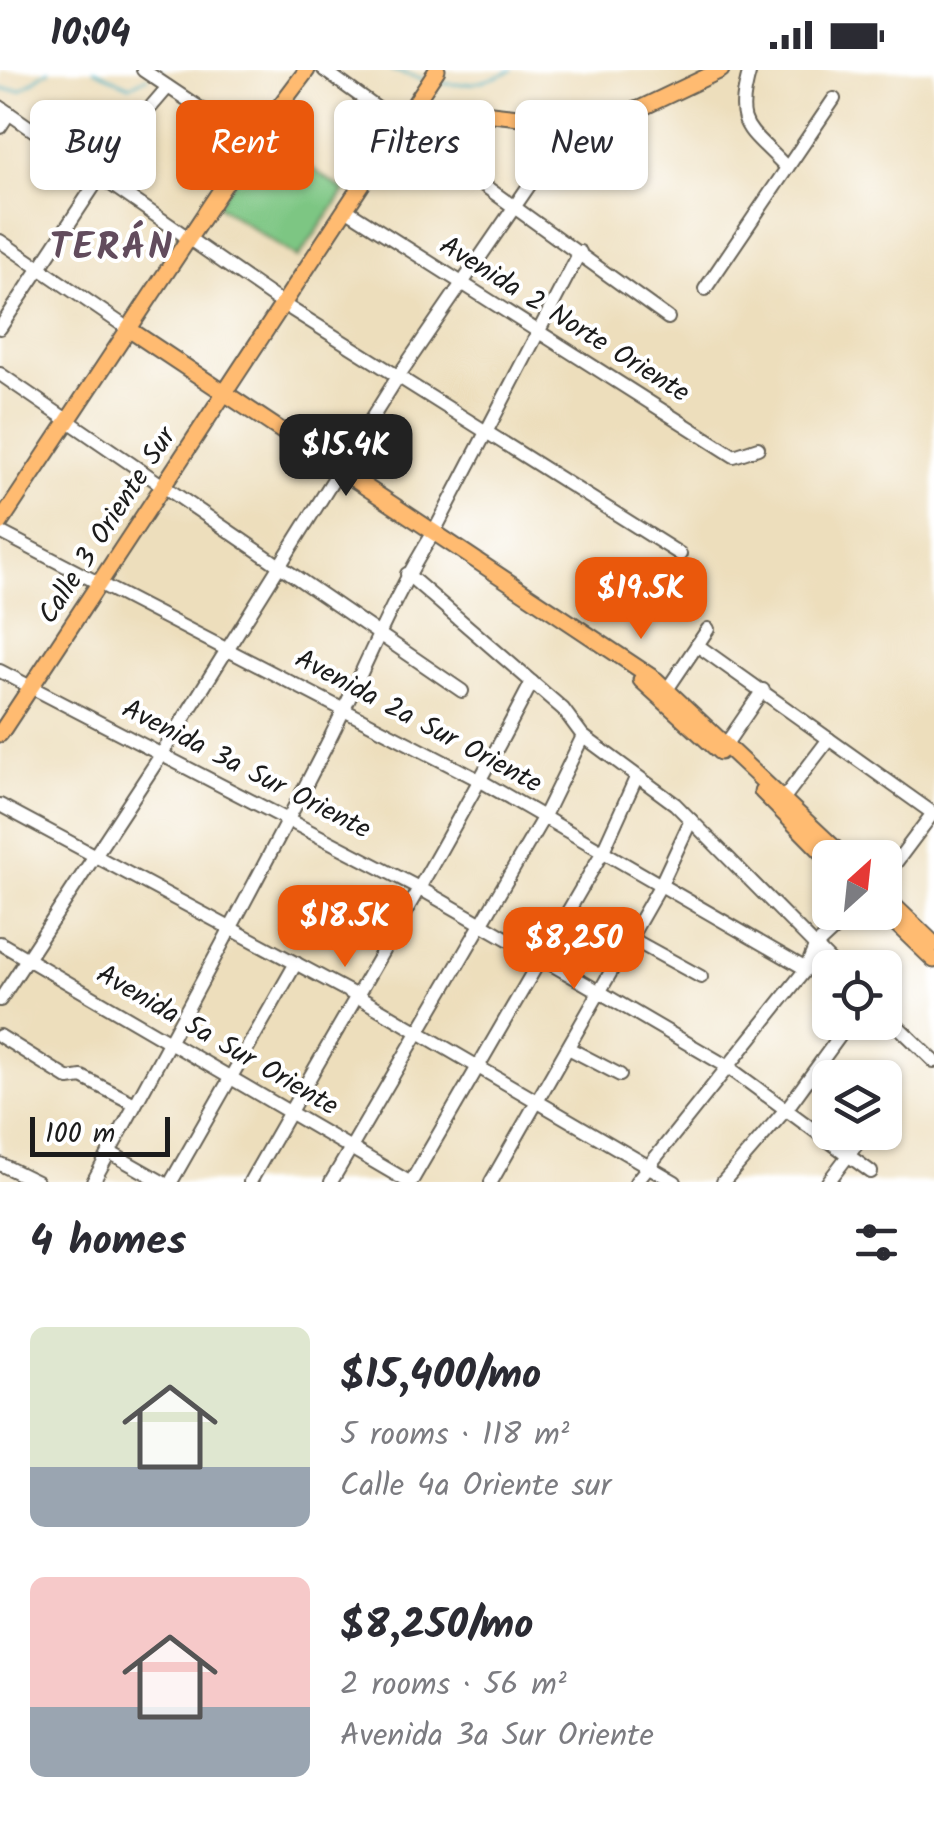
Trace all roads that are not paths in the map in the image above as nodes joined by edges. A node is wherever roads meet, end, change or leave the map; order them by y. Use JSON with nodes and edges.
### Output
{"nodes":[{"id":1,"x":307,"y":70,"type":"edge"},
{"id":2,"x":324,"y":70,"type":"edge"},
{"id":3,"x":437,"y":70,"type":"edge"},
{"id":4,"x":721,"y":70,"type":"edge"},
{"id":5,"x":750,"y":70,"type":"edge"},
{"id":6,"x":145,"y":71,"type":"edge"},
{"id":7,"x":165,"y":85,"type":"junction"},
{"id":8,"x":834,"y":99,"type":"dead end"},
{"id":9,"x":154,"y":100,"type":"edge"},
{"id":10,"x":188,"y":100,"type":"edge"},
{"id":11,"x":284,"y":100,"type":"edge"},
{"id":12,"x":365,"y":100,"type":"edge"},
{"id":13,"x":422,"y":100,"type":"edge"},
{"id":14,"x":648,"y":105,"type":"edge"},
{"id":15,"x":5,"y":110,"type":"edge"},
{"id":16,"x":0,"y":127,"type":"edge"},
{"id":17,"x":30,"y":128,"type":"edge"},
{"id":18,"x":788,"y":168,"type":"junction"},
{"id":19,"x":90,"y":190,"type":"edge"},
{"id":20,"x":116,"y":190,"type":"edge"},
{"id":21,"x":220,"y":190,"type":"edge"},
{"id":22,"x":360,"y":190,"type":"edge"},
{"id":23,"x":493,"y":190,"type":"edge"},
{"id":24,"x":523,"y":190,"type":"edge"},
{"id":25,"x":513,"y":204,"type":"junction"},
{"id":26,"x":347,"y":210,"type":"junction"},
{"id":27,"x":188,"y":238,"type":"junction"},
{"id":28,"x":0,"y":241,"type":"edge"},
{"id":29,"x":580,"y":252,"type":"junction"},
{"id":30,"x":39,"y":268,"type":"junction"},
{"id":31,"x":459,"y":285,"type":"junction"},
{"id":32,"x":704,"y":289,"type":"dead end"},
{"id":33,"x":283,"y":304,"type":"junction"},
{"id":34,"x":668,"y":318,"type":"dead end"},
{"id":35,"x":0,"y":328,"type":"edge"},
{"id":36,"x":130,"y":330,"type":"junction"},
{"id":37,"x":537,"y":332,"type":"junction"},
{"id":38,"x":0,"y":374,"type":"edge"},
{"id":39,"x":400,"y":375,"type":"junction"},
{"id":40,"x":224,"y":394,"type":"junction"},
{"id":41,"x":69,"y":422,"type":"junction"},
{"id":42,"x":488,"y":429,"type":"junction"},
{"id":43,"x":758,"y":448,"type":"dead end"},
{"id":44,"x":342,"y":469,"type":"junction"},
{"id":45,"x":164,"y":489,"type":"junction"},
{"id":46,"x":0,"y":524,"type":"edge"},
{"id":47,"x":0,"y":532,"type":"edge"},
{"id":48,"x":434,"y":532,"type":"junction"},
{"id":49,"x":680,"y":554,"type":"dead end"},
{"id":50,"x":279,"y":567,"type":"junction"},
{"id":51,"x":407,"y":574,"type":"junction"},
{"id":52,"x":99,"y":583,"type":"junction"},
{"id":53,"x":708,"y":629,"type":"dead end"},
{"id":54,"x":381,"y":638,"type":"junction"},
{"id":55,"x":696,"y":645,"type":"junction"},
{"id":56,"x":226,"y":648,"type":"junction"},
{"id":57,"x":0,"y":672,"type":"edge"},
{"id":58,"x":532,"y":682,"type":"junction"},
{"id":59,"x":32,"y":687,"type":"junction"},
{"id":60,"x":762,"y":690,"type":"junction"},
{"id":61,"x":462,"y":691,"type":"dead end"},
{"id":62,"x":664,"y":694,"type":"junction"},
{"id":63,"x":345,"y":709,"type":"junction"},
{"id":64,"x":0,"y":734,"type":"edge"},
{"id":65,"x":582,"y":736,"type":"junction"},
{"id":66,"x":829,"y":739,"type":"junction"},
{"id":67,"x":724,"y":748,"type":"junction"},
{"id":68,"x":161,"y":755,"type":"junction"},
{"id":69,"x":636,"y":778,"type":"junction"},
{"id":70,"x":481,"y":781,"type":"junction"},
{"id":71,"x":784,"y":798,"type":"junction"},
{"id":72,"x":0,"y":805,"type":"edge"},
{"id":73,"x":933,"y":814,"type":"edge"},
{"id":74,"x":543,"y":818,"type":"junction"},
{"id":75,"x":288,"y":820,"type":"junction"},
{"id":76,"x":690,"y":820,"type":"junction"},
{"id":77,"x":827,"y":840,"type":"edge"},
{"id":78,"x":812,"y":841,"type":"edge"},
{"id":79,"x":602,"y":853,"type":"junction"},
{"id":80,"x":902,"y":855,"type":"edge"},
{"id":81,"x":94,"y":856,"type":"junction"},
{"id":82,"x":661,"y":884,"type":"junction"},
{"id":83,"x":421,"y":890,"type":"junction"},
{"id":84,"x":902,"y":913,"type":"edge"},
{"id":85,"x":479,"y":926,"type":"junction"},
{"id":86,"x":232,"y":928,"type":"junction"},
{"id":87,"x":902,"y":929,"type":"edge"},
{"id":88,"x":833,"y":930,"type":"edge"},
{"id":89,"x":630,"y":938,"type":"junction"},
{"id":90,"x":0,"y":943,"type":"edge"},
{"id":91,"x":934,"y":944,"type":"edge"},
{"id":92,"x":815,"y":946,"type":"junction"},
{"id":93,"x":819,"y":950,"type":"edge"},
{"id":94,"x":537,"y":958,"type":"junction"},
{"id":95,"x":27,"y":959,"type":"junction"},
{"id":96,"x":934,"y":960,"type":"edge"},
{"id":97,"x":296,"y":963,"type":"junction"},
{"id":98,"x":806,"y":968,"type":"junction"},
{"id":99,"x":702,"y":977,"type":"dead end"},
{"id":100,"x":598,"y":990,"type":"junction"},
{"id":101,"x":355,"y":995,"type":"junction"},
{"id":102,"x":0,"y":1000,"type":"edge"},
{"id":103,"x":416,"y":1030,"type":"junction"},
{"id":104,"x":902,"y":1030,"type":"edge"},
{"id":105,"x":0,"y":1036,"type":"edge"},
{"id":106,"x":837,"y":1040,"type":"edge"},
{"id":107,"x":170,"y":1042,"type":"junction"},
{"id":108,"x":570,"y":1048,"type":"junction"},
{"id":109,"x":934,"y":1061,"type":"edge"},
{"id":110,"x":476,"y":1066,"type":"junction"},
{"id":111,"x":728,"y":1067,"type":"junction"},
{"id":112,"x":620,"y":1075,"type":"dead end"},
{"id":113,"x":232,"y":1077,"type":"junction"},
{"id":114,"x":538,"y":1100,"type":"junction"},
{"id":115,"x":135,"y":1104,"type":"junction"},
{"id":116,"x":788,"y":1107,"type":"junction"},
{"id":117,"x":290,"y":1110,"type":"junction"},
{"id":118,"x":350,"y":1148,"type":"junction"},
{"id":119,"x":854,"y":1150,"type":"edge"},
{"id":120,"x":109,"y":1152,"type":"junction"},
{"id":121,"x":851,"y":1154,"type":"junction"},
{"id":122,"x":0,"y":1164,"type":"edge"},
{"id":123,"x":649,"y":1165,"type":"junction"},
{"id":124,"x":872,"y":1172,"type":"dead end"},
{"id":125,"x":37,"y":1182,"type":"edge"},
{"id":126,"x":92,"y":1182,"type":"edge"},
{"id":127,"x":162,"y":1182,"type":"edge"},
{"id":128,"x":170,"y":1182,"type":"edge"},
{"id":129,"x":250,"y":1182,"type":"edge"},
{"id":130,"x":331,"y":1182,"type":"edge"},
{"id":131,"x":410,"y":1182,"type":"edge"},
{"id":132,"x":491,"y":1182,"type":"edge"},
{"id":133,"x":636,"y":1182,"type":"edge"},
{"id":134,"x":675,"y":1182,"type":"edge"},
{"id":135,"x":723,"y":1182,"type":"edge"},
{"id":136,"x":828,"y":1182,"type":"edge"}],
"edges":[{"from":1,"to":11,"type":"main road"},
{"from":2,"to":12,"type":"street"},
{"from":3,"to":13,"type":"main road","name":"Calle 3 Oriente Sur"},
{"from":4,"to":14,"type":"main road"},
{"from":5,"to":18,"type":"street"},
{"from":6,"to":7,"type":"street"},
{"from":7,"to":9,"type":"street"},
{"from":7,"to":10,"type":"street"},
{"from":8,"to":18,"type":"street"},
{"from":15,"to":16,"type":"street"},
{"from":15,"to":17,"type":"street"},
{"from":18,"to":32,"type":"street"},
{"from":19,"to":30,"type":"street"},
{"from":20,"to":27,"type":"street"},
{"from":21,"to":27,"type":"main road"},
{"from":22,"to":26,"type":"main road","name":"Calle 3 Oriente Sur"},
{"from":23,"to":25,"type":"street"},
{"from":24,"to":25,"type":"street"},
{"from":25,"to":29,"type":"street"},
{"from":25,"to":31,"type":"street"},
{"from":26,"to":31,"type":"street","name":"Avenida 2 Norte Oriente"},
{"from":26,"to":33,"type":"main road","name":"Calle 3 Oriente Sur"},
{"from":27,"to":33,"type":"street"},
{"from":27,"to":36,"type":"main road"},
{"from":28,"to":30,"type":"street"},
{"from":29,"to":34,"type":"street"},
{"from":29,"to":37,"type":"street"},
{"from":30,"to":35,"type":"street"},
{"from":30,"to":36,"type":"street"},
{"from":31,"to":37,"type":"street","name":"Avenida 2 Norte Oriente"},
{"from":31,"to":39,"type":"street"},
{"from":33,"to":39,"type":"street"},
{"from":33,"to":40,"type":"main road","name":"Calle 3 Oriente Sur"},
{"from":36,"to":40,"type":"main road"},
{"from":36,"to":41,"type":"main road"},
{"from":37,"to":42,"type":"street"},
{"from":37,"to":43,"type":"street","name":"Avenida 2 Norte Oriente"},
{"from":38,"to":41,"type":"street"},
{"from":39,"to":42,"type":"street"},
{"from":39,"to":44,"type":"street"},
{"from":40,"to":44,"type":"main road"},
{"from":40,"to":45,"type":"main road","name":"Calle 3 Oriente Sur"},
{"from":41,"to":45,"type":"street"},
{"from":41,"to":46,"type":"main road"},
{"from":42,"to":48,"type":"street"},
{"from":42,"to":49,"type":"street"},
{"from":44,"to":48,"type":"main road"},
{"from":44,"to":50,"type":"street"},
{"from":45,"to":50,"type":"street"},
{"from":45,"to":52,"type":"main road","name":"Calle 3 Oriente Sur"},
{"from":47,"to":52,"type":"street","name":"Avenida 2a Sur Oriente"},
{"from":48,"to":51,"type":"street"},
{"from":48,"to":62,"type":"main road"},
{"from":50,"to":54,"type":"street"},
{"from":50,"to":56,"type":"street"},
{"from":51,"to":54,"type":"street"},
{"from":51,"to":58,"type":"street"},
{"from":52,"to":56,"type":"street","name":"Avenida 2a Sur Oriente"},
{"from":52,"to":59,"type":"main road","name":"Calle 3 Oriente Sur"},
{"from":53,"to":55,"type":"street"},
{"from":54,"to":61,"type":"street"},
{"from":54,"to":63,"type":"street"},
{"from":55,"to":60,"type":"street"},
{"from":55,"to":62,"type":"street"},
{"from":56,"to":63,"type":"street","name":"Avenida 2a Sur Oriente"},
{"from":56,"to":68,"type":"street"},
{"from":57,"to":59,"type":"street","name":"Avenida 3a Sur Oriente"},
{"from":58,"to":65,"type":"street"},
{"from":58,"to":70,"type":"street"},
{"from":59,"to":64,"type":"main road","name":"Calle 3 Oriente Sur"},
{"from":59,"to":68,"type":"street","name":"Avenida 3a Sur Oriente"},
{"from":60,"to":66,"type":"street"},
{"from":60,"to":67,"type":"street"},
{"from":62,"to":67,"type":"main road"},
{"from":63,"to":70,"type":"street","name":"Avenida 2a Sur Oriente"},
{"from":63,"to":75,"type":"street"},
{"from":65,"to":69,"type":"street"},
{"from":65,"to":74,"type":"street"},
{"from":66,"to":71,"type":"street"},
{"from":66,"to":73,"type":"street"},
{"from":67,"to":71,"type":"main road"},
{"from":67,"to":78,"type":"main road"},
{"from":68,"to":75,"type":"street","name":"Avenida 3a Sur Oriente"},
{"from":68,"to":81,"type":"street"},
{"from":69,"to":76,"type":"street"},
{"from":69,"to":79,"type":"street"},
{"from":70,"to":74,"type":"street","name":"Avenida 2a Sur Oriente"},
{"from":70,"to":83,"type":"street"},
{"from":71,"to":77,"type":"main road"},
{"from":72,"to":81,"type":"street"},
{"from":73,"to":80,"type":"street"},
{"from":74,"to":79,"type":"street","name":"Avenida 2a Sur Oriente"},
{"from":74,"to":85,"type":"street"},
{"from":75,"to":83,"type":"street","name":"Avenida 3a Sur Oriente"},
{"from":75,"to":86,"type":"street"},
{"from":76,"to":82,"type":"street"},
{"from":76,"to":92,"type":"street"},
{"from":79,"to":82,"type":"street","name":"Avenida 2a Sur Oriente"},
{"from":79,"to":94,"type":"street"},
{"from":81,"to":86,"type":"street"},
{"from":81,"to":95,"type":"street"},
{"from":82,"to":89,"type":"street"},
{"from":82,"to":98,"type":"street","name":"Avenida 2a Sur Oriente"},
{"from":83,"to":85,"type":"street","name":"Avenida 3a Sur Oriente"},
{"from":83,"to":101,"type":"street"},
{"from":84,"to":91,"type":"main road"},
{"from":85,"to":94,"type":"street","name":"Avenida 3a Sur Oriente"},
{"from":85,"to":103,"type":"street"},
{"from":86,"to":97,"type":"street"},
{"from":86,"to":107,"type":"street"},
{"from":87,"to":96,"type":"main road"},
{"from":88,"to":92,"type":"street"},
{"from":89,"to":99,"type":"street"},
{"from":89,"to":100,"type":"street"},
{"from":90,"to":95,"type":"street","name":"Avenida 5a Sur Oriente"},
{"from":92,"to":93,"type":"street"},
{"from":92,"to":98,"type":"street"},
{"from":94,"to":100,"type":"street","name":"Avenida 3a Sur Oriente"},
{"from":94,"to":110,"type":"street"},
{"from":95,"to":102,"type":"street"},
{"from":95,"to":107,"type":"street","name":"Avenida 5a Sur Oriente"},
{"from":97,"to":101,"type":"street"},
{"from":97,"to":113,"type":"street"},
{"from":98,"to":111,"type":"street"},
{"from":100,"to":108,"type":"street"},
{"from":100,"to":111,"type":"street","name":"Avenida 3a Sur Oriente"},
{"from":101,"to":103,"type":"street"},
{"from":101,"to":117,"type":"street"},
{"from":103,"to":110,"type":"street"},
{"from":103,"to":118,"type":"street"},
{"from":104,"to":109,"type":"street"},
{"from":105,"to":115,"type":"street"},
{"from":106,"to":116,"type":"street"},
{"from":107,"to":113,"type":"street","name":"Avenida 5a Sur Oriente"},
{"from":107,"to":115,"type":"street"},
{"from":108,"to":112,"type":"street"},
{"from":108,"to":114,"type":"street"},
{"from":110,"to":114,"type":"street"},
{"from":110,"to":131,"type":"street"},
{"from":111,"to":116,"type":"street","name":"Avenida 3a Sur Oriente"},
{"from":111,"to":123,"type":"street"},
{"from":113,"to":117,"type":"street","name":"Avenida 5a Sur Oriente"},
{"from":113,"to":128,"type":"street"},
{"from":114,"to":123,"type":"street"},
{"from":114,"to":132,"type":"street"},
{"from":115,"to":120,"type":"street"},
{"from":116,"to":121,"type":"street","name":"Avenida 3a Sur Oriente"},
{"from":116,"to":135,"type":"street"},
{"from":117,"to":118,"type":"street","name":"Avenida 5a Sur Oriente"},
{"from":117,"to":129,"type":"street"},
{"from":118,"to":130,"type":"street"},
{"from":118,"to":131,"type":"street","name":"Avenida 5a Sur Oriente"},
{"from":119,"to":121,"type":"street"},
{"from":120,"to":126,"type":"street"},
{"from":120,"to":127,"type":"street"},
{"from":121,"to":124,"type":"street","name":"Avenida 3a Sur Oriente"},
{"from":121,"to":136,"type":"street"},
{"from":122,"to":125,"type":"street"},
{"from":123,"to":133,"type":"street"},
{"from":123,"to":134,"type":"street"}]}
